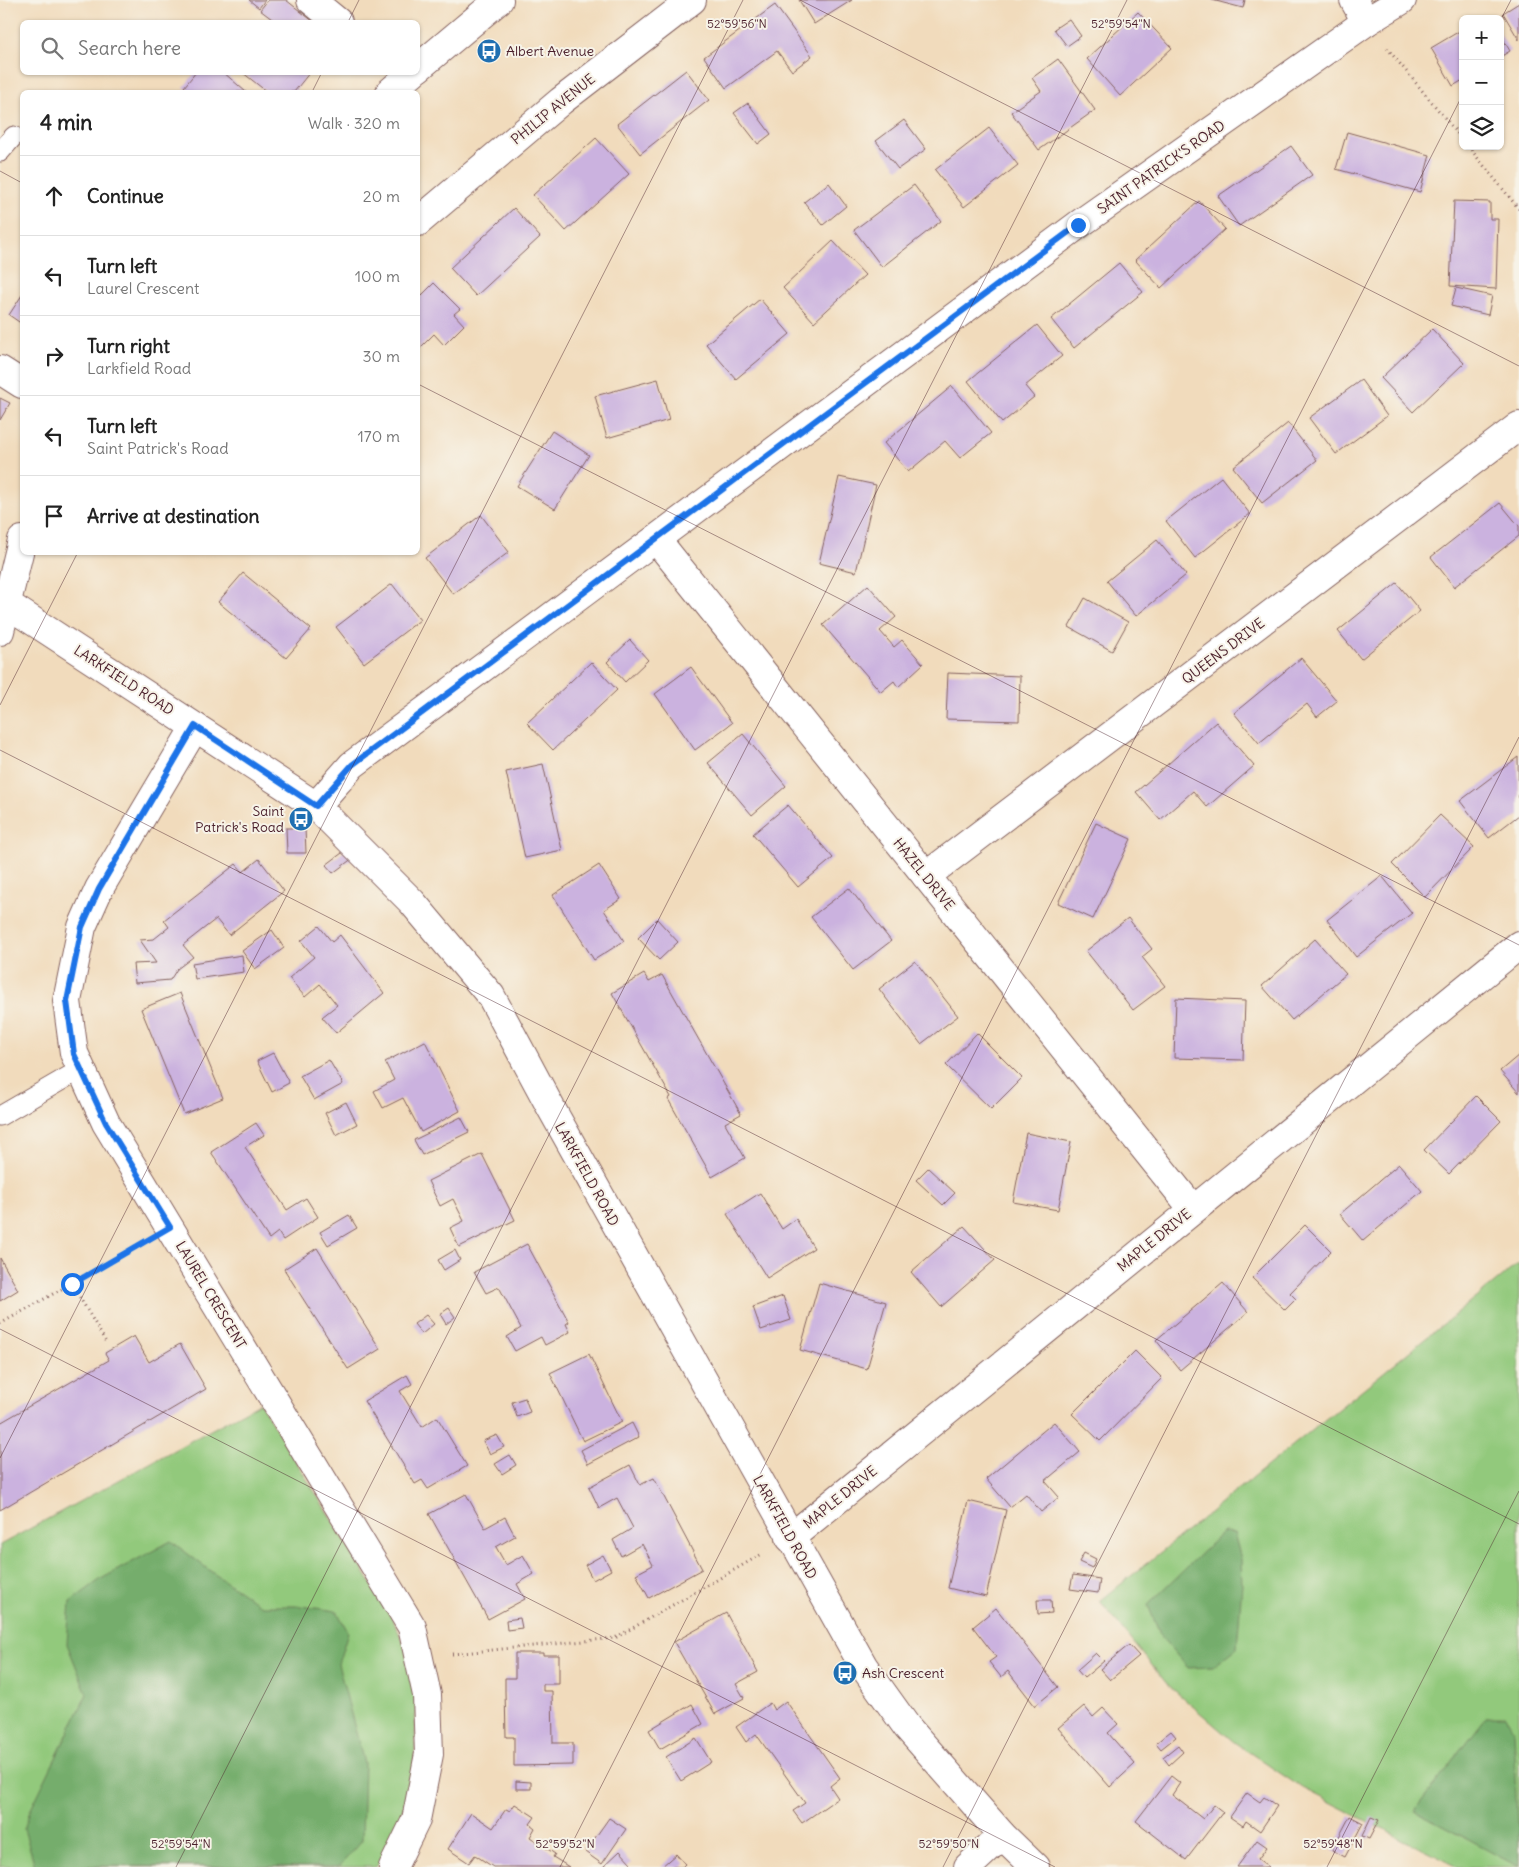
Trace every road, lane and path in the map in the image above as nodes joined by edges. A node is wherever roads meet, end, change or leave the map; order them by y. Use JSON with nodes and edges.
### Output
{"nodes":[{"id":1,"x":311,"y":0,"type":"edge"},
{"id":2,"x":499,"y":0,"type":"edge"},
{"id":3,"x":692,"y":0,"type":"edge"},
{"id":4,"x":1402,"y":0,"type":"edge"},
{"id":5,"x":1360,"y":11,"type":"edge"},
{"id":6,"x":336,"y":20,"type":"edge"},
{"id":7,"x":420,"y":64,"type":"edge"},
{"id":8,"x":1459,"y":135,"type":"edge"},
{"id":9,"x":14,"y":136,"type":"dead end"},
{"id":10,"x":1471,"y":150,"type":"edge"},
{"id":11,"x":0,"y":152,"type":"edge"},
{"id":12,"x":1519,"y":209,"type":"edge"},
{"id":13,"x":420,"y":220,"type":"edge"},
{"id":14,"x":0,"y":370,"type":"edge"},
{"id":15,"x":20,"y":383,"type":"edge"},
{"id":16,"x":1519,"y":426,"type":"edge"},
{"id":17,"x":656,"y":538,"type":"junction"},
{"id":18,"x":20,"y":549,"type":"edge"},
{"id":19,"x":7,"y":604,"type":"junction"},
{"id":20,"x":0,"y":631,"type":"edge"},
{"id":21,"x":195,"y":726,"type":"junction"},
{"id":22,"x":316,"y":806,"type":"junction"},
{"id":23,"x":926,"y":876,"type":"junction"},
{"id":24,"x":1519,"y":945,"type":"edge"},
{"id":25,"x":81,"y":1069,"type":"junction"},
{"id":26,"x":0,"y":1116,"type":"edge"},
{"id":27,"x":1192,"y":1209,"type":"junction"},
{"id":28,"x":170,"y":1227,"type":"junction"},
{"id":29,"x":72,"y":1284,"type":"junction"},
{"id":30,"x":0,"y":1324,"type":"edge"},
{"id":31,"x":107,"y":1344,"type":"dead end"},
{"id":32,"x":790,"y":1538,"type":"junction"},
{"id":33,"x":419,"y":1657,"type":"junction"},
{"id":34,"x":1002,"y":1835,"type":"junction"},
{"id":35,"x":393,"y":1867,"type":"edge"},
{"id":36,"x":968,"y":1867,"type":"edge"},
{"id":37,"x":1035,"y":1867,"type":"edge"}],
"edges":[{"from":1,"to":6,"type":"street"},
{"from":2,"to":7,"type":"street"},
{"from":3,"to":13,"type":"street","name":"PHILIP AVENUE"},
{"from":4,"to":5,"type":"street"},
{"from":5,"to":8,"type":"path"},
{"from":5,"to":17,"type":"street","name":"SAINT PATRICK'S ROAD"},
{"from":9,"to":11,"type":"lane"},
{"from":10,"to":12,"type":"path"},
{"from":14,"to":15,"type":"street"},
{"from":16,"to":23,"type":"street","name":"QUEENS DRIVE"},
{"from":17,"to":22,"type":"street","name":"SAINT PATRICK'S ROAD"},
{"from":17,"to":23,"type":"street","name":"HAZEL DRIVE"},
{"from":18,"to":19,"type":"street"},
{"from":19,"to":20,"type":"street"},
{"from":19,"to":21,"type":"street","name":"LARKFIELD ROAD"},
{"from":21,"to":22,"type":"street","name":"LARKFIELD ROAD"},
{"from":21,"to":25,"type":"street","name":"LAUREL CRESCENT"},
{"from":22,"to":32,"type":"street","name":"LARKFIELD ROAD"},
{"from":23,"to":27,"type":"street","name":"HAZEL DRIVE"},
{"from":24,"to":27,"type":"street","name":"MAPLE DRIVE"},
{"from":25,"to":26,"type":"lane"},
{"from":25,"to":28,"type":"street","name":"LAUREL CRESCENT"},
{"from":27,"to":32,"type":"street","name":"MAPLE DRIVE"},
{"from":28,"to":29,"type":"path"},
{"from":28,"to":33,"type":"street","name":"LAUREL CRESCENT"},
{"from":29,"to":30,"type":"path"},
{"from":29,"to":31,"type":"path"},
{"from":32,"to":33,"type":"path"},
{"from":32,"to":34,"type":"street","name":"LARKFIELD ROAD"},
{"from":33,"to":35,"type":"street","name":"LAUREL CRESCENT"},
{"from":34,"to":36,"type":"street"},
{"from":34,"to":37,"type":"street","name":"LARKFIELD ROAD"}]}
